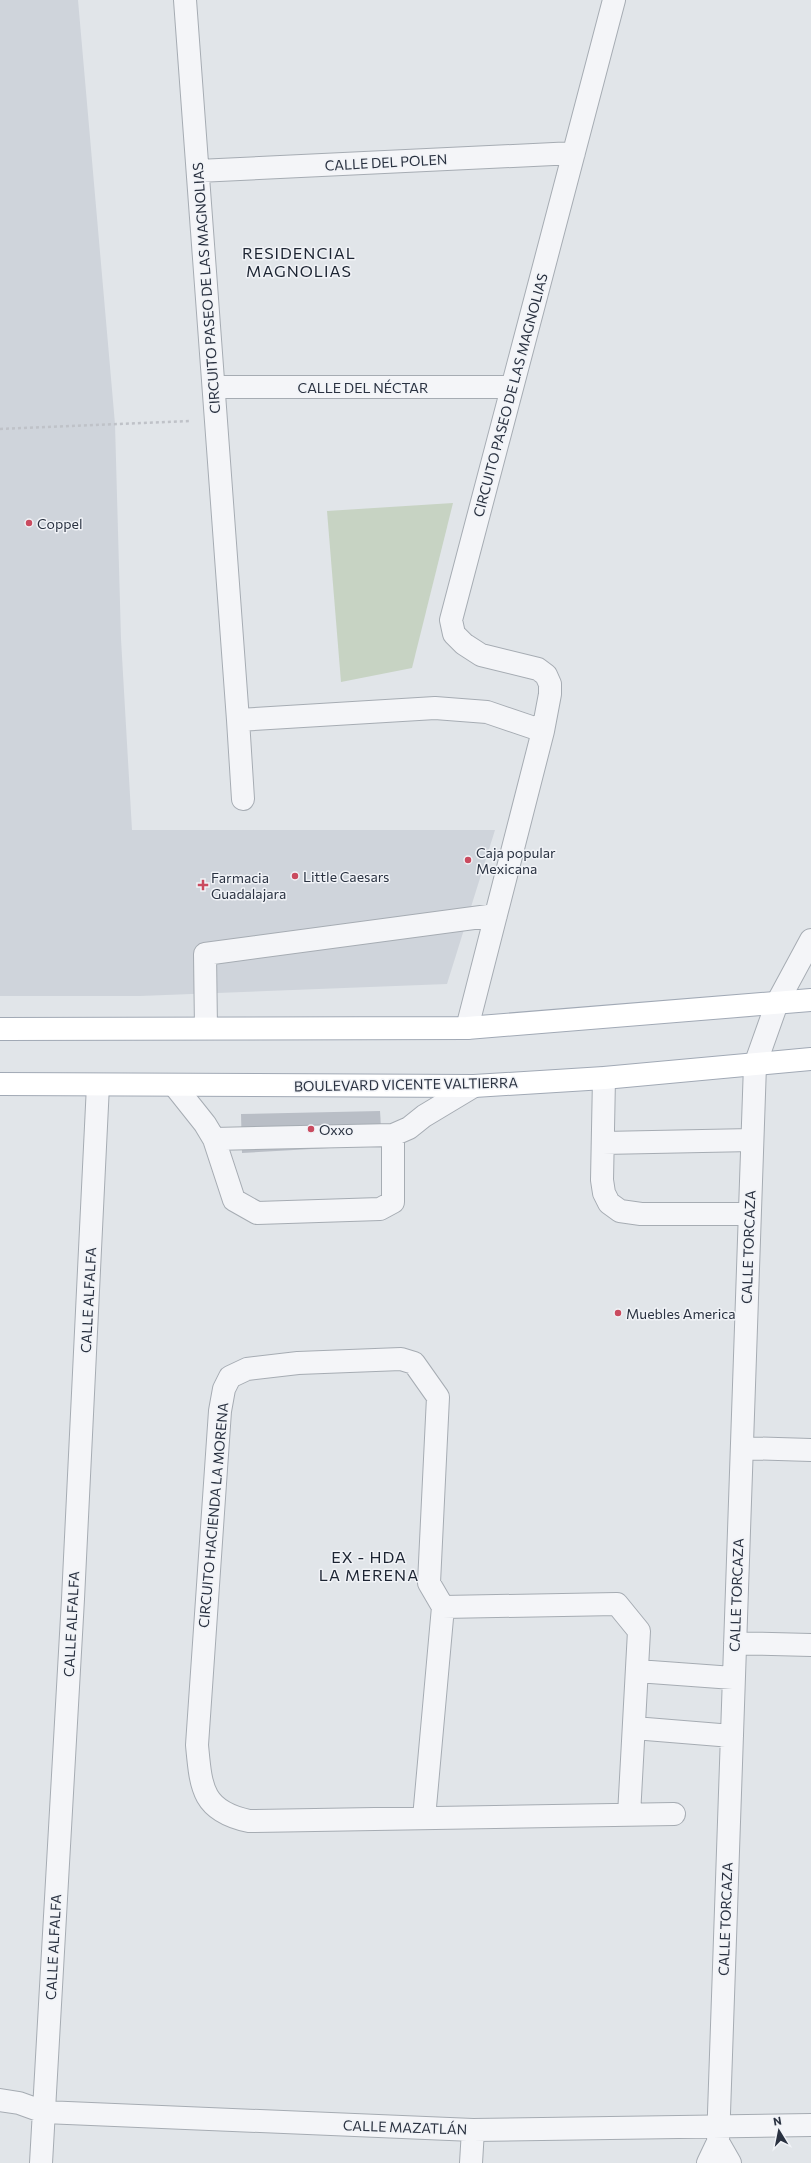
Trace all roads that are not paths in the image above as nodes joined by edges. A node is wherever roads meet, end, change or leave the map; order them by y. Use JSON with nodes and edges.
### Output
{"nodes":[{"id":1,"x":185,"y":0,"type":"edge"},
{"id":2,"x":614,"y":0,"type":"edge"},
{"id":3,"x":574,"y":153,"type":"junction"},
{"id":4,"x":198,"y":171,"type":"junction"},
{"id":5,"x":214,"y":387,"type":"junction"},
{"id":6,"x":512,"y":387,"type":"junction"},
{"id":7,"x":238,"y":720,"type":"junction"},
{"id":8,"x":543,"y":731,"type":"junction"},
{"id":9,"x":243,"y":799,"type":"dead end"},
{"id":10,"x":496,"y":915,"type":"junction"},
{"id":11,"x":811,"y":940,"type":"edge"},
{"id":12,"x":811,"y":1000,"type":"edge"},
{"id":13,"x":777,"y":1003,"type":"junction"},
{"id":14,"x":0,"y":1028,"type":"edge"},
{"id":15,"x":206,"y":1028,"type":"junction"},
{"id":16,"x":467,"y":1028,"type":"junction"},
{"id":17,"x":811,"y":1060,"type":"edge"},
{"id":18,"x":755,"y":1065,"type":"junction"},
{"id":19,"x":604,"y":1078,"type":"junction"},
{"id":20,"x":0,"y":1084,"type":"edge"},
{"id":21,"x":98,"y":1085,"type":"junction"},
{"id":22,"x":174,"y":1085,"type":"junction"},
{"id":23,"x":474,"y":1086,"type":"junction"},
{"id":24,"x":393,"y":1135,"type":"junction"},
{"id":25,"x":214,"y":1140,"type":"junction"},
{"id":26,"x":752,"y":1140,"type":"junction"},
{"id":27,"x":603,"y":1144,"type":"junction"},
{"id":28,"x":749,"y":1214,"type":"dead end"},
{"id":29,"x":742,"y":1448,"type":"junction"},
{"id":30,"x":811,"y":1450,"type":"edge"},
{"id":31,"x":442,"y":1607,"type":"junction"},
{"id":32,"x":735,"y":1643,"type":"junction"},
{"id":33,"x":811,"y":1645,"type":"edge"},
{"id":34,"x":637,"y":1671,"type":"junction"},
{"id":35,"x":733,"y":1678,"type":"junction"},
{"id":36,"x":634,"y":1728,"type":"junction"},
{"id":37,"x":732,"y":1736,"type":"junction"},
{"id":38,"x":674,"y":1814,"type":"dead end"},
{"id":39,"x":629,"y":1815,"type":"junction"},
{"id":40,"x":424,"y":1818,"type":"junction"},
{"id":41,"x":0,"y":2100,"type":"edge"},
{"id":42,"x":44,"y":2112,"type":"junction"},
{"id":43,"x":811,"y":2126,"type":"edge"},
{"id":44,"x":473,"y":2130,"type":"junction"},
{"id":45,"x":718,"y":2134,"type":"junction"},
{"id":46,"x":41,"y":2163,"type":"edge"},
{"id":47,"x":471,"y":2163,"type":"edge"},
{"id":48,"x":708,"y":2163,"type":"edge"},
{"id":49,"x":730,"y":2163,"type":"edge"}],
"edges":[{"from":1,"to":4,"type":"street","name":"CIRCUITO PASEO DE LAS MAGNOLIAS"},
{"from":2,"to":3,"type":"street","name":"CIRCUITO PASEO DE LAS MAGNOLIAS"},
{"from":3,"to":4,"type":"street","name":"CALLE DEL POLEN"},
{"from":3,"to":6,"type":"street","name":"CIRCUITO PASEO DE LAS MAGNOLIAS"},
{"from":4,"to":5,"type":"street","name":"CIRCUITO PASEO DE LAS MAGNOLIAS"},
{"from":5,"to":6,"type":"street","name":"CALLE DEL NÉCTAR"},
{"from":5,"to":7,"type":"street","name":"CIRCUITO PASEO DE LAS MAGNOLIAS"},
{"from":6,"to":8,"type":"street","name":"CIRCUITO PASEO DE LAS MAGNOLIAS"},
{"from":7,"to":8,"type":"street"},
{"from":7,"to":9,"type":"street","name":"CIRCUITO PASEO DE LAS MAGNOLIAS"},
{"from":8,"to":10,"type":"street","name":"CIRCUITO PASEO DE LAS MAGNOLIAS"},
{"from":10,"to":15,"type":"street"},
{"from":10,"to":16,"type":"street","name":"CIRCUITO PASEO DE LAS MAGNOLIAS"},
{"from":11,"to":13,"type":"street","name":"CALLE TORCAZA"},
{"from":12,"to":13,"type":"main road"},
{"from":13,"to":16,"type":"main road"},
{"from":13,"to":18,"type":"street","name":"CALLE TORCAZA"},
{"from":14,"to":15,"type":"main road"},
{"from":15,"to":16,"type":"main road"},
{"from":17,"to":18,"type":"main road","name":"BOULEVARD VICENTE VALTIERRA"},
{"from":18,"to":19,"type":"main road","name":"BOULEVARD VICENTE VALTIERRA"},
{"from":18,"to":26,"type":"street","name":"CALLE TORCAZA"},
{"from":19,"to":23,"type":"main road","name":"BOULEVARD VICENTE VALTIERRA"},
{"from":19,"to":27,"type":"street"},
{"from":20,"to":21,"type":"main road","name":"BOULEVARD VICENTE VALTIERRA"},
{"from":21,"to":22,"type":"main road","name":"BOULEVARD VICENTE VALTIERRA"},
{"from":21,"to":42,"type":"street","name":"CALLE ALFALFA"},
{"from":22,"to":23,"type":"main road","name":"BOULEVARD VICENTE VALTIERRA"},
{"from":22,"to":25,"type":"street"},
{"from":23,"to":24,"type":"street"},
{"from":24,"to":25,"type":"street"},
{"from":24,"to":25,"type":"street"},
{"from":26,"to":27,"type":"street"},
{"from":26,"to":29,"type":"street","name":"CALLE TORCAZA"},
{"from":27,"to":28,"type":"street"},
{"from":29,"to":30,"type":"street"},
{"from":29,"to":32,"type":"street","name":"CALLE TORCAZA"},
{"from":31,"to":34,"type":"street"},
{"from":31,"to":40,"type":"street"},
{"from":31,"to":40,"type":"street","name":"CIRCUITO HACIENDA LA MORENA"},
{"from":32,"to":33,"type":"street"},
{"from":32,"to":35,"type":"street","name":"CALLE TORCAZA"},
{"from":34,"to":35,"type":"street"},
{"from":34,"to":36,"type":"street"},
{"from":35,"to":37,"type":"street","name":"CALLE TORCAZA"},
{"from":36,"to":37,"type":"street"},
{"from":36,"to":39,"type":"street"},
{"from":37,"to":45,"type":"street","name":"CALLE TORCAZA"},
{"from":38,"to":39,"type":"street","name":"CIRCUITO HACIENDA LA MORENA"},
{"from":39,"to":40,"type":"street","name":"CIRCUITO HACIENDA LA MORENA"},
{"from":41,"to":42,"type":"street","name":"CALLE MAZATLÁN"},
{"from":42,"to":44,"type":"street","name":"CALLE MAZATLÁN"},
{"from":42,"to":46,"type":"street","name":"CALLE ALFALFA"},
{"from":43,"to":45,"type":"street","name":"CALLE MAZATLÁN"},
{"from":44,"to":45,"type":"street","name":"CALLE MAZATLÁN"},
{"from":44,"to":47,"type":"street"},
{"from":45,"to":48,"type":"street"},
{"from":45,"to":49,"type":"street"}]}
